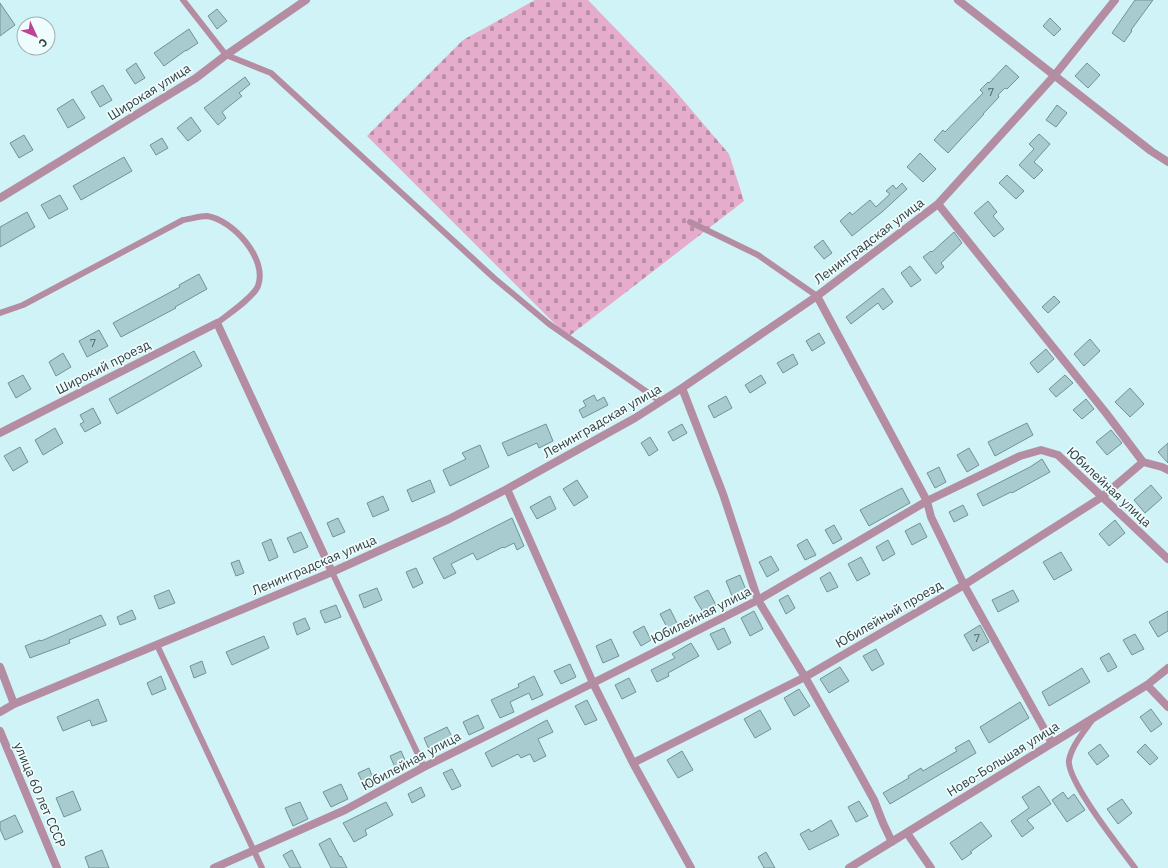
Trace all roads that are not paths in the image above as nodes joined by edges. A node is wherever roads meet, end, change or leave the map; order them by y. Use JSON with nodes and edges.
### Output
{"nodes":[{"id":1,"x":182,"y":0,"type":"edge"},
{"id":2,"x":306,"y":0,"type":"edge"},
{"id":3,"x":958,"y":0,"type":"edge"},
{"id":4,"x":1115,"y":0,"type":"edge"},
{"id":5,"x":226,"y":55,"type":"junction"},
{"id":6,"x":1054,"y":76,"type":"junction"},
{"id":7,"x":1168,"y":162,"type":"edge"},
{"id":8,"x":0,"y":198,"type":"edge"},
{"id":9,"x":938,"y":204,"type":"junction"},
{"id":10,"x":690,"y":222,"type":"dead end"},
{"id":11,"x":817,"y":296,"type":"junction"},
{"id":12,"x":0,"y":313,"type":"edge"},
{"id":13,"x":216,"y":323,"type":"junction"},
{"id":14,"x":682,"y":388,"type":"junction"},
{"id":15,"x":660,"y":401,"type":"junction"},
{"id":16,"x":0,"y":433,"type":"edge"},
{"id":17,"x":1143,"y":462,"type":"junction"},
{"id":18,"x":1168,"y":470,"type":"edge"},
{"id":19,"x":507,"y":489,"type":"junction"},
{"id":20,"x":1102,"y":497,"type":"junction"},
{"id":21,"x":927,"y":500,"type":"junction"},
{"id":22,"x":1168,"y":559,"type":"edge"},
{"id":23,"x":332,"y":572,"type":"junction"},
{"id":24,"x":964,"y":585,"type":"junction"},
{"id":25,"x":758,"y":600,"type":"junction"},
{"id":26,"x":157,"y":644,"type":"junction"},
{"id":27,"x":0,"y":667,"type":"edge"},
{"id":28,"x":1168,"y":668,"type":"edge"},
{"id":29,"x":805,"y":677,"type":"junction"},
{"id":30,"x":593,"y":683,"type":"junction"},
{"id":31,"x":1147,"y":685,"type":"junction"},
{"id":32,"x":14,"y":704,"type":"junction"},
{"id":33,"x":1168,"y":707,"type":"edge"},
{"id":34,"x":0,"y":712,"type":"edge"},
{"id":35,"x":1093,"y":718,"type":"junction"},
{"id":36,"x":0,"y":731,"type":"edge"},
{"id":37,"x":1052,"y":743,"type":"junction"},
{"id":38,"x":633,"y":763,"type":"junction"},
{"id":39,"x":424,"y":767,"type":"junction"},
{"id":40,"x":907,"y":833,"type":"junction"},
{"id":41,"x":892,"y":842,"type":"junction"},
{"id":42,"x":253,"y":851,"type":"junction"},
{"id":43,"x":57,"y":868,"type":"edge"},
{"id":44,"x":214,"y":868,"type":"edge"},
{"id":45,"x":262,"y":868,"type":"edge"},
{"id":46,"x":691,"y":868,"type":"edge"},
{"id":47,"x":849,"y":868,"type":"edge"},
{"id":48,"x":931,"y":868,"type":"edge"},
{"id":49,"x":1135,"y":868,"type":"edge"}],
"edges":[{"from":1,"to":5,"type":"lane"},
{"from":2,"to":5,"type":"street","name":"Широкая улица"},
{"from":3,"to":6,"type":"street"},
{"from":4,"to":6,"type":"street","name":"Ленинградская улица"},
{"from":5,"to":8,"type":"street","name":"Широкая улица"},
{"from":5,"to":15,"type":"lane"},
{"from":6,"to":7,"type":"street"},
{"from":6,"to":9,"type":"street","name":"Ленинградская улица"},
{"from":9,"to":11,"type":"street","name":"Ленинградская улица"},
{"from":9,"to":17,"type":"street"},
{"from":10,"to":11,"type":"lane"},
{"from":11,"to":14,"type":"street","name":"Ленинградская улица"},
{"from":11,"to":21,"type":"street"},
{"from":12,"to":13,"type":"lane"},
{"from":13,"to":16,"type":"street","name":"Широкий проезд"},
{"from":13,"to":23,"type":"street"},
{"from":14,"to":15,"type":"street","name":"Ленинградская улица"},
{"from":14,"to":25,"type":"street"},
{"from":15,"to":19,"type":"street","name":"Ленинградская улица"},
{"from":17,"to":18,"type":"street"},
{"from":17,"to":20,"type":"street","name":"Юбилейный проезд"},
{"from":19,"to":23,"type":"street","name":"Ленинградская улица"},
{"from":19,"to":30,"type":"street"},
{"from":20,"to":21,"type":"street","name":"Юбилейная улица"},
{"from":20,"to":22,"type":"street","name":"Юбилейная улица"},
{"from":20,"to":24,"type":"street","name":"Юбилейный проезд"},
{"from":21,"to":24,"type":"street"},
{"from":21,"to":25,"type":"street","name":"Юбилейная улица"},
{"from":23,"to":26,"type":"street","name":"Ленинградская улица"},
{"from":23,"to":39,"type":"lane"},
{"from":24,"to":29,"type":"street","name":"Юбилейный проезд"},
{"from":24,"to":37,"type":"street"},
{"from":25,"to":29,"type":"street"},
{"from":25,"to":30,"type":"street","name":"Юбилейная улица"},
{"from":26,"to":32,"type":"street","name":"Ленинградская улица"},
{"from":26,"to":42,"type":"lane"},
{"from":27,"to":32,"type":"street"},
{"from":28,"to":31,"type":"street","name":"Ново-Большая улица"},
{"from":29,"to":38,"type":"street","name":"Юбилейный проезд"},
{"from":29,"to":41,"type":"street"},
{"from":30,"to":38,"type":"street"},
{"from":30,"to":39,"type":"street","name":"Юбилейная улица"},
{"from":31,"to":33,"type":"street"},
{"from":31,"to":35,"type":"street","name":"Ново-Большая улица"},
{"from":32,"to":34,"type":"street","name":"Ленинградская улица"},
{"from":35,"to":37,"type":"street","name":"Ново-Большая улица"},
{"from":35,"to":49,"type":"lane"},
{"from":36,"to":43,"type":"street","name":"улица 60 лет СССР"},
{"from":37,"to":40,"type":"street","name":"Ново-Большая улица"},
{"from":38,"to":46,"type":"street"},
{"from":39,"to":42,"type":"street","name":"Юбилейная улица"},
{"from":40,"to":41,"type":"street","name":"Ново-Большая улица"},
{"from":40,"to":48,"type":"street"},
{"from":41,"to":47,"type":"street","name":"Ново-Большая улица"},
{"from":42,"to":44,"type":"street","name":"Юбилейная улица"},
{"from":42,"to":45,"type":"lane"}]}
